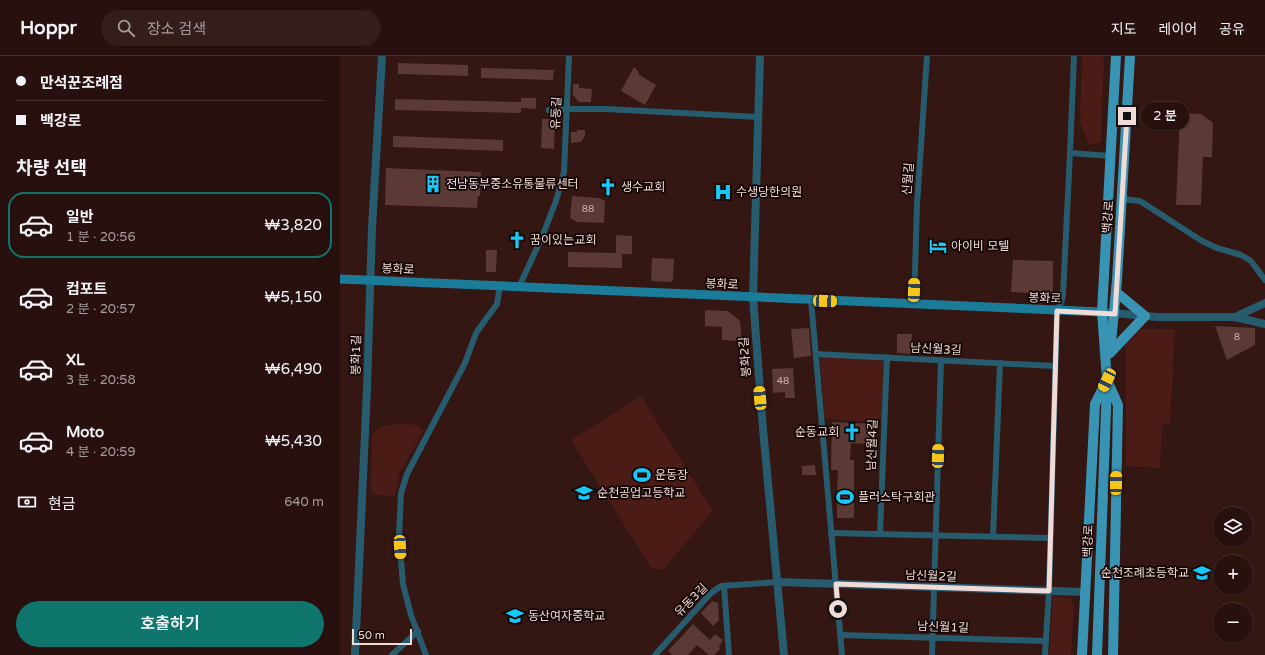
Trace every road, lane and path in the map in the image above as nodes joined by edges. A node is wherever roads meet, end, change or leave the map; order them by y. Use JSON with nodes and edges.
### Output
{"nodes":[{"id":1,"x":382,"y":56,"type":"edge"},
{"id":2,"x":569,"y":56,"type":"edge"},
{"id":3,"x":760,"y":56,"type":"edge"},
{"id":4,"x":927,"y":56,"type":"edge"},
{"id":5,"x":1074,"y":56,"type":"edge"},
{"id":6,"x":1116,"y":56,"type":"edge"},
{"id":7,"x":1130,"y":56,"type":"edge"},
{"id":8,"x":567,"y":109,"type":"junction"},
{"id":9,"x":549,"y":110,"type":"dead end"},
{"id":10,"x":758,"y":117,"type":"junction"},
{"id":11,"x":1070,"y":153,"type":"junction"},
{"id":12,"x":1111,"y":156,"type":"junction"},
{"id":13,"x":1122,"y":199,"type":"junction"},
{"id":14,"x":340,"y":279,"type":"edge"},
{"id":15,"x":370,"y":280,"type":"junction"},
{"id":16,"x":1265,"y":280,"type":"edge"},
{"id":17,"x":500,"y":286,"type":"junction"},
{"id":18,"x":519,"y":287,"type":"junction"},
{"id":19,"x":1116,"y":292,"type":"junction"},
{"id":20,"x":752,"y":298,"type":"junction"},
{"id":21,"x":811,"y":300,"type":"junction"},
{"id":22,"x":1265,"y":303,"type":"edge"},
{"id":23,"x":914,"y":305,"type":"junction"},
{"id":24,"x":1057,"y":311,"type":"junction"},
{"id":25,"x":1102,"y":312,"type":"junction"},
{"id":26,"x":1115,"y":314,"type":"junction"},
{"id":27,"x":1145,"y":316,"type":"junction"},
{"id":28,"x":1235,"y":317,"type":"junction"},
{"id":29,"x":1265,"y":324,"type":"edge"},
{"id":30,"x":1110,"y":353,"type":"junction"},
{"id":31,"x":816,"y":354,"type":"junction"},
{"id":32,"x":887,"y":357,"type":"junction"},
{"id":33,"x":941,"y":360,"type":"junction"},
{"id":34,"x":1000,"y":363,"type":"junction"},
{"id":35,"x":1056,"y":366,"type":"junction"},
{"id":36,"x":1107,"y":380,"type":"junction"},
{"id":37,"x":831,"y":533,"type":"junction"},
{"id":38,"x":880,"y":534,"type":"junction"},
{"id":39,"x":935,"y":535,"type":"junction"},
{"id":40,"x":993,"y":537,"type":"junction"},
{"id":41,"x":1050,"y":538,"type":"junction"},
{"id":42,"x":778,"y":582,"type":"junction"},
{"id":43,"x":836,"y":584,"type":"junction"},
{"id":44,"x":724,"y":586,"type":"junction"},
{"id":45,"x":935,"y":588,"type":"junction"},
{"id":46,"x":1049,"y":591,"type":"junction"},
{"id":47,"x":1084,"y":592,"type":"junction"},
{"id":48,"x":418,"y":631,"type":"junction"},
{"id":49,"x":840,"y":634,"type":"junction"},
{"id":50,"x":933,"y":638,"type":"junction"},
{"id":51,"x":1046,"y":641,"type":"junction"},
{"id":52,"x":728,"y":652,"type":"edge"},
{"id":53,"x":355,"y":655,"type":"edge"},
{"id":54,"x":392,"y":655,"type":"edge"},
{"id":55,"x":426,"y":655,"type":"edge"},
{"id":56,"x":655,"y":655,"type":"edge"},
{"id":57,"x":723,"y":655,"type":"edge"},
{"id":58,"x":784,"y":655,"type":"edge"},
{"id":59,"x":842,"y":655,"type":"edge"},
{"id":60,"x":932,"y":655,"type":"edge"},
{"id":61,"x":1045,"y":655,"type":"edge"},
{"id":62,"x":1082,"y":655,"type":"edge"},
{"id":63,"x":1097,"y":655,"type":"edge"},
{"id":64,"x":1112,"y":655,"type":"edge"}],
"edges":[{"from":1,"to":15,"type":"street","name":"봉화1길"},
{"from":2,"to":8,"type":"street","name":"유동길"},
{"from":3,"to":10,"type":"street","name":"봉화2길"},
{"from":4,"to":23,"type":"street","name":"신월길"},
{"from":5,"to":11,"type":"street"},
{"from":6,"to":12,"type":"main road","name":"백강로"},
{"from":7,"to":13,"type":"main road","name":"백강로"},
{"from":8,"to":9,"type":"street"},
{"from":8,"to":10,"type":"street"},
{"from":8,"to":18,"type":"street","name":"유동길"},
{"from":10,"to":20,"type":"street","name":"봉화2길"},
{"from":11,"to":12,"type":"street"},
{"from":11,"to":24,"type":"street"},
{"from":12,"to":25,"type":"main road","name":"백강로"},
{"from":13,"to":16,"type":"street"},
{"from":13,"to":19,"type":"main road","name":"백강로"},
{"from":14,"to":15,"type":"main road","name":"봉화로"},
{"from":15,"to":17,"type":"main road","name":"봉화로"},
{"from":15,"to":53,"type":"street","name":"봉화1길"},
{"from":17,"to":18,"type":"main road","name":"봉화로"},
{"from":17,"to":48,"type":"street"},
{"from":18,"to":20,"type":"main road","name":"봉화로"},
{"from":19,"to":26,"type":"main road","name":"백강로"},
{"from":19,"to":27,"type":"main road"},
{"from":20,"to":21,"type":"main road","name":"봉화로"},
{"from":20,"to":42,"type":"street","name":"봉화2길"},
{"from":21,"to":23,"type":"main road","name":"봉화로"},
{"from":21,"to":31,"type":"street"},
{"from":22,"to":28,"type":"street"},
{"from":23,"to":24,"type":"main road","name":"봉화로"},
{"from":24,"to":25,"type":"main road","name":"봉화로"},
{"from":24,"to":35,"type":"street"},
{"from":25,"to":26,"type":"street"},
{"from":25,"to":36,"type":"main road","name":"백강로"},
{"from":26,"to":27,"type":"street"},
{"from":26,"to":30,"type":"main road","name":"백강로"},
{"from":27,"to":28,"type":"street"},
{"from":27,"to":30,"type":"main road"},
{"from":28,"to":29,"type":"street"},
{"from":30,"to":36,"type":"main road","name":"백강로"},
{"from":31,"to":32,"type":"street","name":"남신월3길"},
{"from":31,"to":37,"type":"street"},
{"from":32,"to":33,"type":"street","name":"남신월3길"},
{"from":32,"to":38,"type":"street","name":"남신월4길"},
{"from":33,"to":34,"type":"street","name":"남신월3길"},
{"from":33,"to":39,"type":"street"},
{"from":34,"to":35,"type":"street","name":"남신월3길"},
{"from":34,"to":40,"type":"street"},
{"from":35,"to":41,"type":"street"},
{"from":36,"to":47,"type":"main road"},
{"from":36,"to":63,"type":"main road","name":"백강로"},
{"from":36,"to":64,"type":"main road"},
{"from":37,"to":38,"type":"street"},
{"from":37,"to":43,"type":"street"},
{"from":38,"to":39,"type":"street"},
{"from":39,"to":40,"type":"street"},
{"from":39,"to":45,"type":"street"},
{"from":40,"to":41,"type":"street"},
{"from":41,"to":46,"type":"street"},
{"from":42,"to":43,"type":"street","name":"남신월2길"},
{"from":42,"to":44,"type":"street","name":"유동3길"},
{"from":42,"to":58,"type":"street","name":"봉화2길"},
{"from":43,"to":45,"type":"street","name":"남신월2길"},
{"from":43,"to":49,"type":"street"},
{"from":44,"to":52,"type":"street"},
{"from":44,"to":56,"type":"street","name":"유동3길"},
{"from":45,"to":46,"type":"street","name":"남신월2길"},
{"from":45,"to":50,"type":"street"},
{"from":46,"to":47,"type":"street","name":"남신월2길"},
{"from":46,"to":51,"type":"street"},
{"from":47,"to":62,"type":"main road"},
{"from":48,"to":54,"type":"street"},
{"from":48,"to":55,"type":"street"},
{"from":49,"to":50,"type":"street","name":"남신월1길"},
{"from":49,"to":59,"type":"street"},
{"from":50,"to":51,"type":"street","name":"남신월1길"},
{"from":50,"to":60,"type":"street"},
{"from":51,"to":61,"type":"street"},
{"from":52,"to":57,"type":"street"}]}
